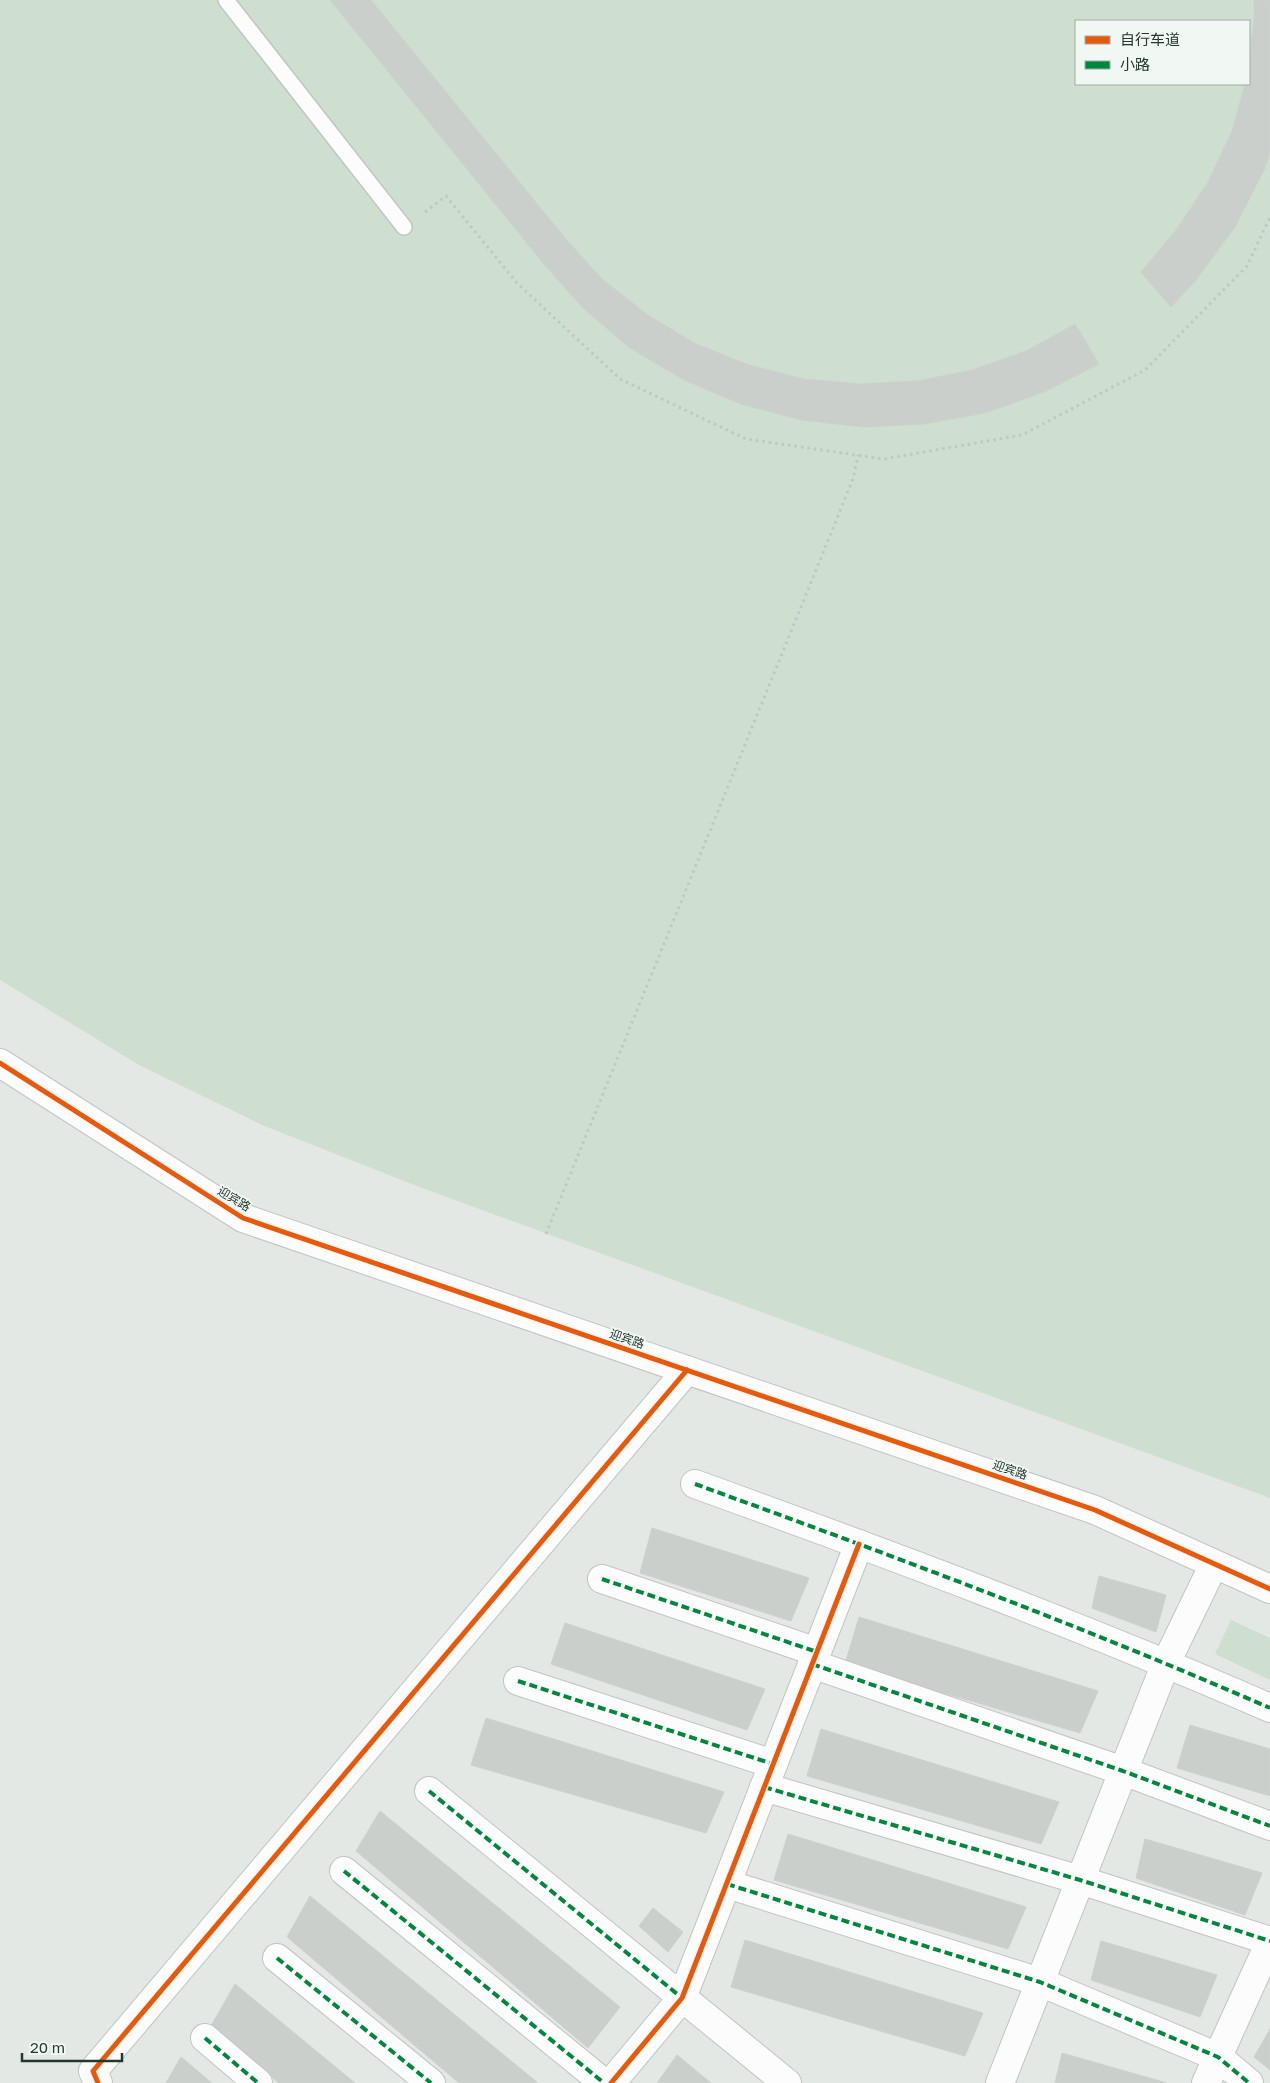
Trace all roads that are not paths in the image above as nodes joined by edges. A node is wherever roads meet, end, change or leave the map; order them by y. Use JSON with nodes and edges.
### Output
{"nodes":[{"id":1,"x":226,"y":0,"type":"edge"},
{"id":2,"x":404,"y":227,"type":"dead end"},
{"id":3,"x":0,"y":1063,"type":"edge"},
{"id":4,"x":687,"y":1370,"type":"junction"},
{"id":5,"x":695,"y":1484,"type":"dead end"},
{"id":6,"x":859,"y":1544,"type":"junction"},
{"id":7,"x":1214,"y":1564,"type":"junction"},
{"id":8,"x":602,"y":1579,"type":"dead end"},
{"id":9,"x":1270,"y":1589,"type":"edge"},
{"id":10,"x":814,"y":1658,"type":"junction"},
{"id":11,"x":1166,"y":1663,"type":"junction"},
{"id":12,"x":518,"y":1681,"type":"dead end"},
{"id":13,"x":1270,"y":1708,"type":"edge"},
{"id":14,"x":1123,"y":1771,"type":"junction"},
{"id":15,"x":769,"y":1776,"type":"junction"},
{"id":16,"x":429,"y":1791,"type":"dead end"},
{"id":17,"x":1270,"y":1826,"type":"edge"},
{"id":18,"x":344,"y":1871,"type":"dead end"},
{"id":19,"x":1080,"y":1880,"type":"junction"},
{"id":20,"x":727,"y":1884,"type":"junction"},
{"id":21,"x":1270,"y":1942,"type":"edge"},
{"id":22,"x":277,"y":1958,"type":"dead end"},
{"id":23,"x":1040,"y":1982,"type":"junction"},
{"id":24,"x":682,"y":1998,"type":"junction"},
{"id":25,"x":205,"y":2038,"type":"dead end"},
{"id":26,"x":1218,"y":2057,"type":"junction"},
{"id":27,"x":98,"y":2083,"type":"edge"},
{"id":28,"x":258,"y":2083,"type":"edge"},
{"id":29,"x":431,"y":2083,"type":"edge"},
{"id":30,"x":604,"y":2083,"type":"edge"},
{"id":31,"x":610,"y":2083,"type":"edge"},
{"id":32,"x":787,"y":2083,"type":"edge"},
{"id":33,"x":1000,"y":2083,"type":"edge"},
{"id":34,"x":1206,"y":2083,"type":"edge"},
{"id":35,"x":1249,"y":2083,"type":"edge"}],
"edges":[{"from":1,"to":2,"type":"lane"},
{"from":3,"to":4,"type":"street","name":"迎宾路"},
{"from":4,"to":7,"type":"street","name":"迎宾路"},
{"from":4,"to":27,"type":"street"},
{"from":5,"to":6,"type":"street"},
{"from":6,"to":10,"type":"street"},
{"from":6,"to":11,"type":"street"},
{"from":7,"to":9,"type":"street","name":"迎宾路"},
{"from":7,"to":11,"type":"street"},
{"from":8,"to":10,"type":"street"},
{"from":10,"to":14,"type":"street"},
{"from":10,"to":15,"type":"street"},
{"from":11,"to":13,"type":"street"},
{"from":11,"to":14,"type":"street"},
{"from":12,"to":15,"type":"street"},
{"from":14,"to":17,"type":"street"},
{"from":14,"to":19,"type":"street"},
{"from":15,"to":19,"type":"street"},
{"from":15,"to":20,"type":"street"},
{"from":16,"to":24,"type":"street"},
{"from":18,"to":30,"type":"street"},
{"from":19,"to":21,"type":"street"},
{"from":19,"to":23,"type":"street"},
{"from":20,"to":23,"type":"street"},
{"from":20,"to":24,"type":"street"},
{"from":21,"to":26,"type":"street"},
{"from":22,"to":29,"type":"street"},
{"from":23,"to":26,"type":"street"},
{"from":23,"to":33,"type":"street"},
{"from":24,"to":31,"type":"street"},
{"from":24,"to":32,"type":"street"},
{"from":25,"to":28,"type":"street"},
{"from":26,"to":34,"type":"street"},
{"from":26,"to":35,"type":"street"}]}
